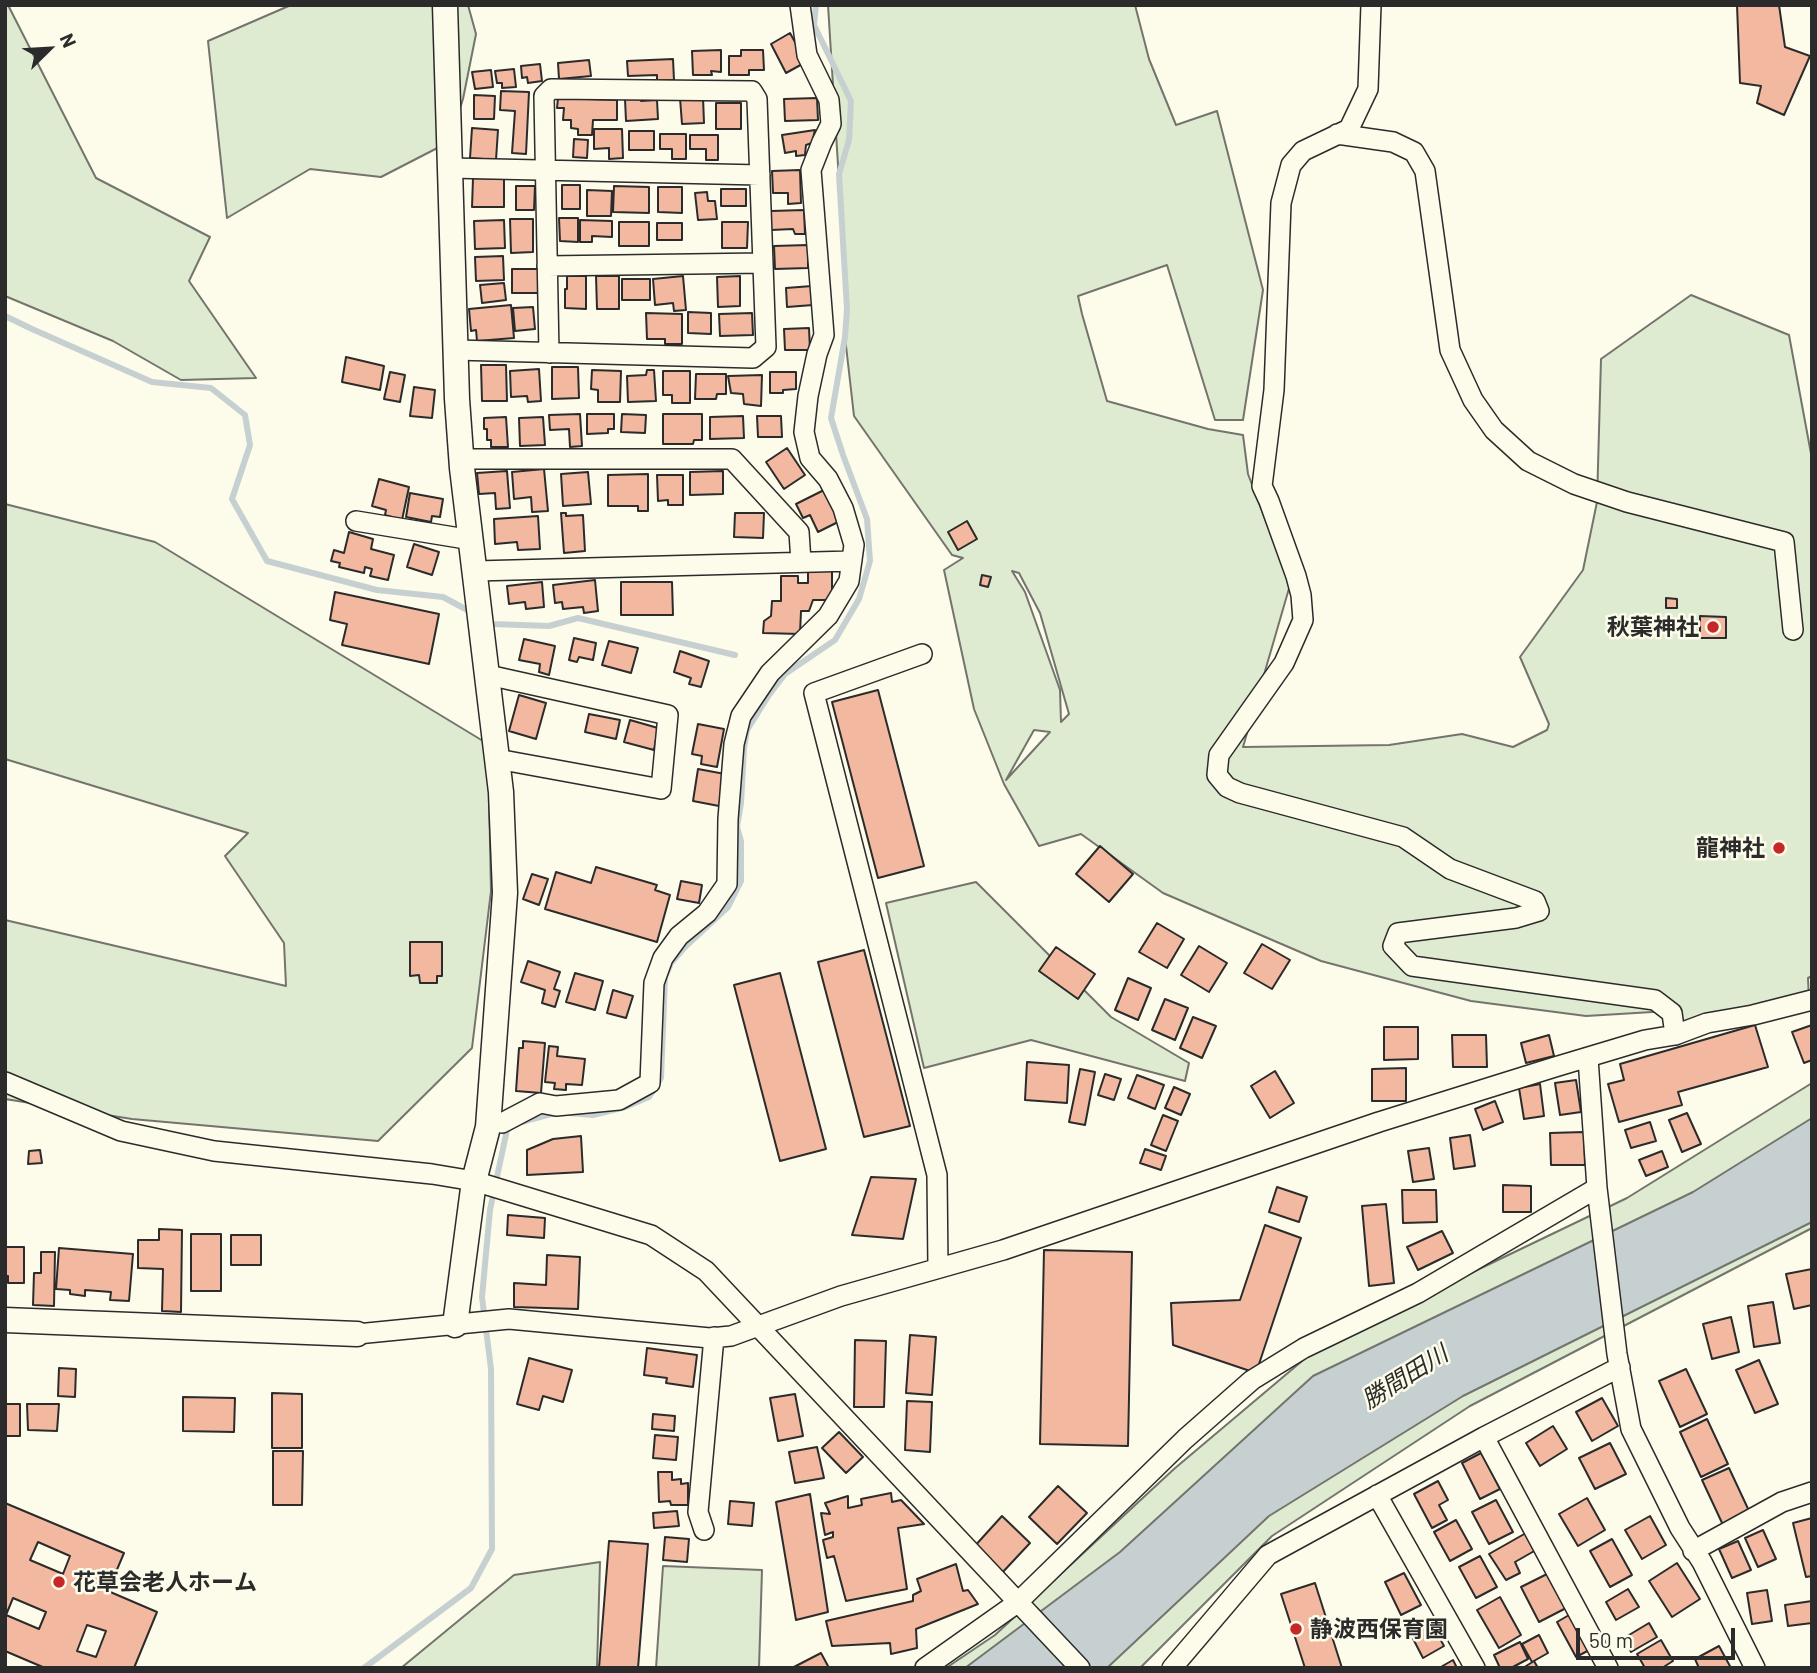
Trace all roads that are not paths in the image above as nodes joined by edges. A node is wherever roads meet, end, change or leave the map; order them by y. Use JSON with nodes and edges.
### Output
{"nodes":[{"id":1,"x":444,"y":5,"type":"edge"},
{"id":2,"x":800,"y":5,"type":"edge"},
{"id":3,"x":1371,"y":5,"type":"edge"},
{"id":4,"x":1337,"y":134,"type":"junction"},
{"id":5,"x":450,"y":169,"type":"junction"},
{"id":6,"x":545,"y":170,"type":"junction"},
{"id":7,"x":760,"y":175,"type":"junction"},
{"id":8,"x":763,"y":264,"type":"junction"},
{"id":9,"x":547,"y":266,"type":"junction"},
{"id":10,"x":455,"y":350,"type":"junction"},
{"id":11,"x":549,"y":352,"type":"junction"},
{"id":12,"x":462,"y":459,"type":"junction"},
{"id":13,"x":356,"y":521,"type":"dead end"},
{"id":14,"x":472,"y":540,"type":"junction"},
{"id":15,"x":852,"y":561,"type":"junction"},
{"id":16,"x":801,"y":562,"type":"junction"},
{"id":17,"x":476,"y":571,"type":"junction"},
{"id":18,"x":1793,"y":630,"type":"dead end"},
{"id":19,"x":922,"y":654,"type":"dead end"},
{"id":20,"x":488,"y":675,"type":"junction"},
{"id":21,"x":498,"y":759,"type":"junction"},
{"id":22,"x":1812,"y":1000,"type":"edge"},
{"id":23,"x":1675,"y":1035,"type":"junction"},
{"id":24,"x":1588,"y":1058,"type":"junction"},
{"id":25,"x":5,"y":1082,"type":"edge"},
{"id":26,"x":488,"y":1119,"type":"junction"},
{"id":27,"x":478,"y":1182,"type":"junction"},
{"id":28,"x":1597,"y":1188,"type":"junction"},
{"id":29,"x":938,"y":1268,"type":"junction"},
{"id":30,"x":5,"y":1320,"type":"edge"},
{"id":31,"x":463,"y":1324,"type":"junction"},
{"id":32,"x":756,"y":1325,"type":"junction"},
{"id":33,"x":357,"y":1334,"type":"joint"},
{"id":34,"x":714,"y":1337,"type":"junction"},
{"id":35,"x":1618,"y":1360,"type":"junction"},
{"id":36,"x":1483,"y":1437,"type":"junction"},
{"id":37,"x":1812,"y":1492,"type":"edge"},
{"id":38,"x":1377,"y":1495,"type":"junction"},
{"id":39,"x":704,"y":1530,"type":"dead end"},
{"id":40,"x":1693,"y":1551,"type":"junction"},
{"id":41,"x":1017,"y":1602,"type":"junction"},
{"id":42,"x":925,"y":1668,"type":"edge"},
{"id":43,"x":1080,"y":1668,"type":"edge"},
{"id":44,"x":1172,"y":1668,"type":"edge"},
{"id":45,"x":1475,"y":1668,"type":"edge"},
{"id":46,"x":1608,"y":1668,"type":"edge"},
{"id":47,"x":1755,"y":1668,"type":"edge"}],
"edges":[{"from":1,"to":5,"type":"street"},
{"from":2,"to":15,"type":"street"},
{"from":3,"to":4,"type":"street"},
{"from":4,"to":18,"type":"street"},
{"from":4,"to":23,"type":"street"},
{"from":5,"to":6,"type":"street"},
{"from":5,"to":10,"type":"street"},
{"from":6,"to":7,"type":"street"},
{"from":6,"to":7,"type":"street"},
{"from":6,"to":9,"type":"street"},
{"from":7,"to":8,"type":"street"},
{"from":8,"to":9,"type":"street"},
{"from":8,"to":11,"type":"street"},
{"from":9,"to":11,"type":"street"},
{"from":10,"to":11,"type":"street"},
{"from":10,"to":12,"type":"street"},
{"from":12,"to":14,"type":"street"},
{"from":12,"to":16,"type":"street"},
{"from":13,"to":14,"type":"street"},
{"from":14,"to":17,"type":"street"},
{"from":15,"to":16,"type":"street"},
{"from":15,"to":26,"type":"street"},
{"from":16,"to":17,"type":"street"},
{"from":17,"to":20,"type":"street"},
{"from":19,"to":29,"type":"street"},
{"from":20,"to":21,"type":"street"},
{"from":20,"to":21,"type":"street"},
{"from":21,"to":26,"type":"street"},
{"from":22,"to":23,"type":"street"},
{"from":23,"to":24,"type":"street"},
{"from":24,"to":28,"type":"street"},
{"from":24,"to":29,"type":"street"},
{"from":25,"to":27,"type":"street"},
{"from":26,"to":27,"type":"street"},
{"from":27,"to":31,"type":"street"},
{"from":27,"to":32,"type":"street"},
{"from":28,"to":35,"type":"street"},
{"from":28,"to":41,"type":"street"},
{"from":29,"to":32,"type":"street"},
{"from":30,"to":33,"type":"street"},
{"from":31,"to":33,"type":"street"},
{"from":31,"to":34,"type":"street"},
{"from":32,"to":34,"type":"street"},
{"from":32,"to":41,"type":"street"},
{"from":34,"to":39,"type":"street"},
{"from":35,"to":36,"type":"street"},
{"from":35,"to":40,"type":"street"},
{"from":36,"to":38,"type":"street"},
{"from":36,"to":46,"type":"street"},
{"from":37,"to":40,"type":"street"},
{"from":38,"to":44,"type":"street"},
{"from":38,"to":45,"type":"street"},
{"from":40,"to":47,"type":"street"},
{"from":41,"to":42,"type":"street"},
{"from":41,"to":43,"type":"street"}]}
